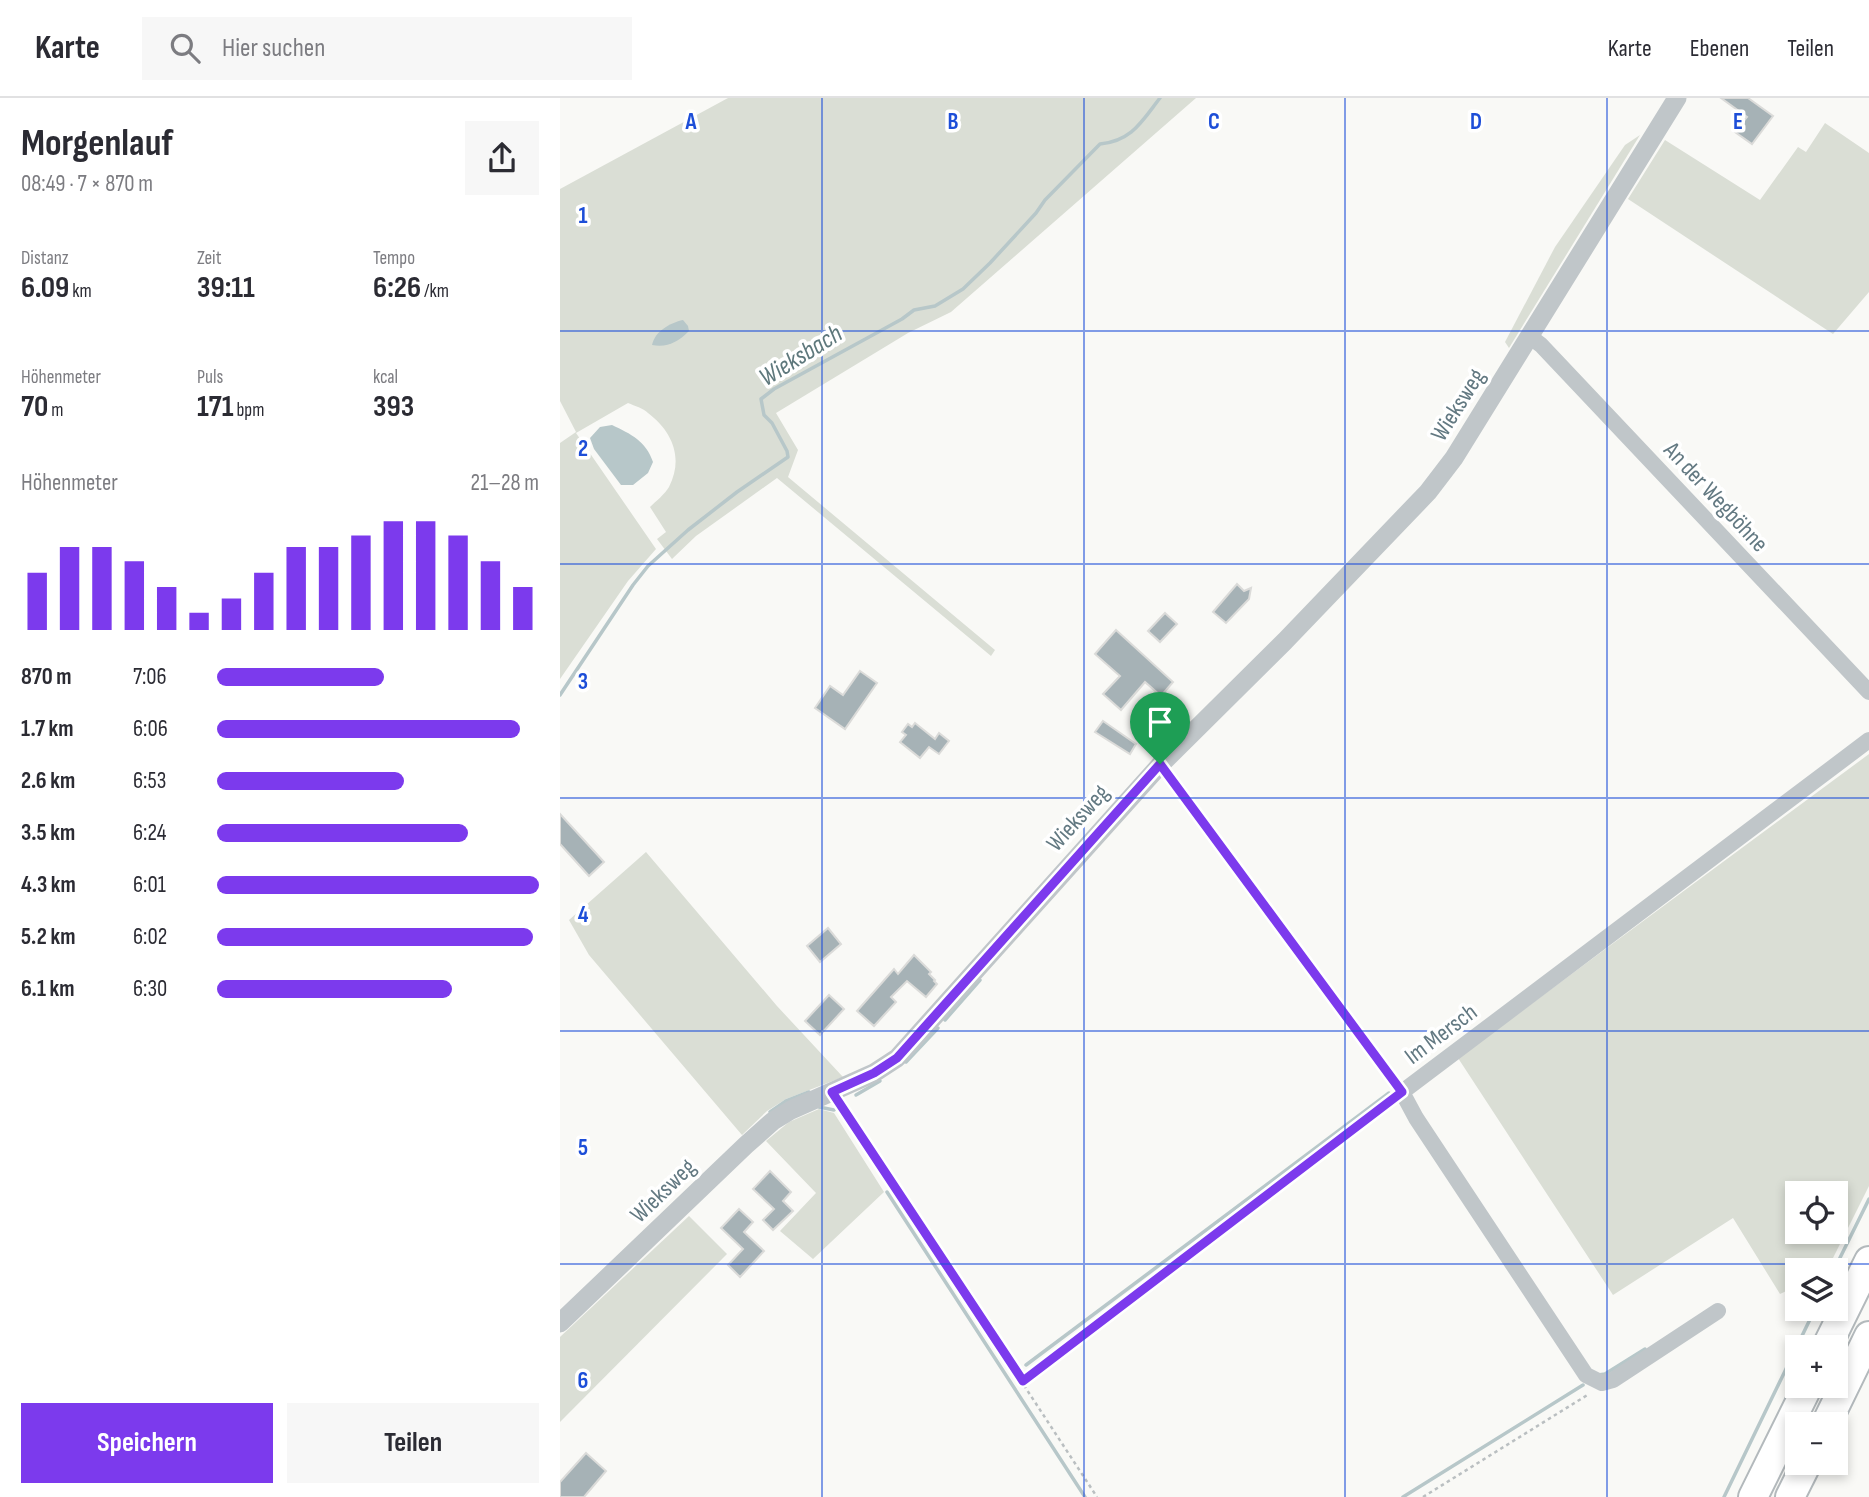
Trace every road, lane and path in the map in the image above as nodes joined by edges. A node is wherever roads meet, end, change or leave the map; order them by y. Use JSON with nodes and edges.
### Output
{"nodes":[{"id":1,"x":1676,"y":98,"type":"edge"},
{"id":2,"x":1529,"y":336,"type":"junction"},
{"id":3,"x":1869,"y":692,"type":"edge"},
{"id":4,"x":1869,"y":740,"type":"edge"},
{"id":5,"x":1160,"y":764,"type":"junction"},
{"id":6,"x":832,"y":1092,"type":"junction"},
{"id":7,"x":1402,"y":1092,"type":"junction"},
{"id":8,"x":1869,"y":1261,"type":"edge"},
{"id":9,"x":1718,"y":1311,"type":"dead end"},
{"id":10,"x":560,"y":1323,"type":"edge"},
{"id":11,"x":1832,"y":1335,"type":"edge"},
{"id":12,"x":1869,"y":1336,"type":"edge"},
{"id":13,"x":1023,"y":1381,"type":"junction"},
{"id":14,"x":1596,"y":1382,"type":"junction"},
{"id":15,"x":1802,"y":1398,"type":"edge"},
{"id":16,"x":1832,"y":1412,"type":"edge"},
{"id":17,"x":1801,"y":1475,"type":"edge"},
{"id":18,"x":1097,"y":1497,"type":"edge"},
{"id":19,"x":1423,"y":1497,"type":"edge"},
{"id":20,"x":1754,"y":1497,"type":"edge"},
{"id":21,"x":1790,"y":1497,"type":"edge"}],
"edges":[{"from":1,"to":2,"type":"street","name":"Wieksweg"},
{"from":2,"to":3,"type":"street","name":"An der Wegböhne"},
{"from":2,"to":5,"type":"street","name":"Wieksweg"},
{"from":4,"to":7,"type":"street","name":"Im Mersch"},
{"from":5,"to":6,"type":"street","name":"Wieksweg"},
{"from":5,"to":7,"type":"path"},
{"from":6,"to":10,"type":"street","name":"Wieksweg"},
{"from":6,"to":13,"type":"path"},
{"from":7,"to":13,"type":"path"},
{"from":7,"to":14,"type":"street","name":"Im Mersch"},
{"from":8,"to":11,"type":"highway"},
{"from":9,"to":14,"type":"street"},
{"from":12,"to":16,"type":"highway"},
{"from":13,"to":18,"type":"path"},
{"from":14,"to":19,"type":"path"},
{"from":15,"to":20,"type":"highway"},
{"from":17,"to":21,"type":"highway"}]}
